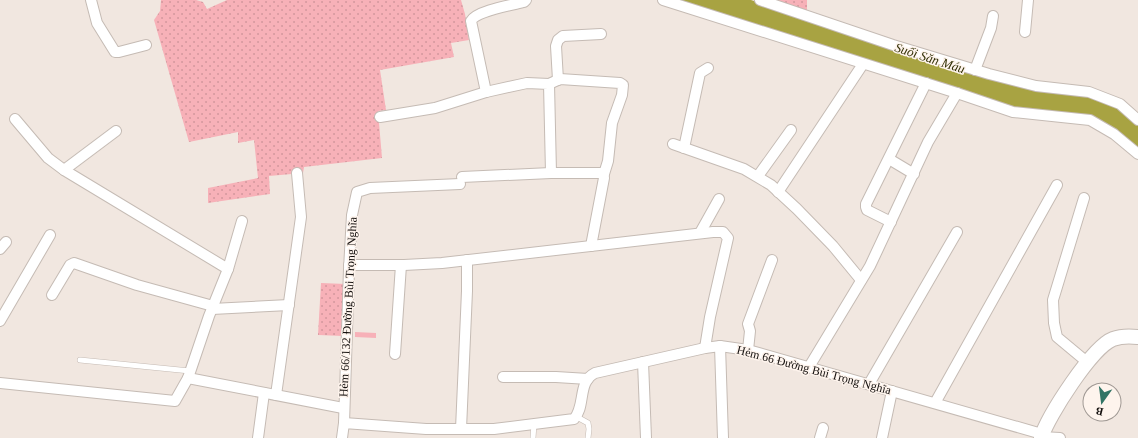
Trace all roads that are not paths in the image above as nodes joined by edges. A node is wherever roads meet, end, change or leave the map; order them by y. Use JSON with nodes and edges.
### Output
{"nodes":[{"id":1,"x":91,"y":0,"type":"edge"},
{"id":2,"x":526,"y":0,"type":"edge"},
{"id":3,"x":664,"y":0,"type":"edge"},
{"id":4,"x":760,"y":0,"type":"edge"},
{"id":5,"x":1028,"y":0,"type":"edge"},
{"id":6,"x":993,"y":16,"type":"dead end"},
{"id":7,"x":1025,"y":32,"type":"dead end"},
{"id":8,"x":601,"y":34,"type":"dead end"},
{"id":9,"x":146,"y":45,"type":"dead end"},
{"id":10,"x":863,"y":64,"type":"junction"},
{"id":11,"x":708,"y":68,"type":"dead end"},
{"id":12,"x":975,"y":70,"type":"junction"},
{"id":13,"x":558,"y":80,"type":"junction"},
{"id":14,"x":926,"y":83,"type":"junction"},
{"id":15,"x":548,"y":84,"type":"junction"},
{"id":16,"x":486,"y":92,"type":"junction"},
{"id":17,"x":958,"y":93,"type":"junction"},
{"id":18,"x":380,"y":117,"type":"dead end"},
{"id":19,"x":15,"y":119,"type":"dead end"},
{"id":20,"x":1138,"y":120,"type":"edge"},
{"id":21,"x":791,"y":130,"type":"dead end"},
{"id":22,"x":116,"y":131,"type":"dead end"},
{"id":23,"x":673,"y":144,"type":"dead end"},
{"id":24,"x":684,"y":148,"type":"junction"},
{"id":25,"x":1138,"y":154,"type":"edge"},
{"id":26,"x":888,"y":159,"type":"junction"},
{"id":27,"x":64,"y":170,"type":"junction"},
{"id":28,"x":297,"y":173,"type":"dead end"},
{"id":29,"x":551,"y":173,"type":"junction"},
{"id":30,"x":604,"y":174,"type":"junction"},
{"id":31,"x":914,"y":174,"type":"junction"},
{"id":32,"x":758,"y":176,"type":"junction"},
{"id":33,"x":1057,"y":185,"type":"dead end"},
{"id":34,"x":778,"y":192,"type":"junction"},
{"id":35,"x":1084,"y":198,"type":"dead end"},
{"id":36,"x":719,"y":199,"type":"dead end"},
{"id":37,"x":242,"y":221,"type":"dead end"},
{"id":38,"x":891,"y":222,"type":"junction"},
{"id":39,"x":957,"y":232,"type":"dead end"},
{"id":40,"x":700,"y":234,"type":"junction"},
{"id":41,"x":50,"y":235,"type":"dead end"},
{"id":42,"x":591,"y":246,"type":"junction"},
{"id":43,"x":467,"y":260,"type":"junction"},
{"id":44,"x":772,"y":260,"type":"dead end"},
{"id":45,"x":349,"y":265,"type":"junction"},
{"id":46,"x":400,"y":265,"type":"junction"},
{"id":47,"x":228,"y":269,"type":"junction"},
{"id":48,"x":861,"y":280,"type":"junction"},
{"id":49,"x":52,"y":295,"type":"dead end"},
{"id":50,"x":288,"y":305,"type":"junction"},
{"id":51,"x":213,"y":308,"type":"junction"},
{"id":52,"x":0,"y":321,"type":"edge"},
{"id":53,"x":1138,"y":336,"type":"edge"},
{"id":54,"x":720,"y":346,"type":"junction"},
{"id":55,"x":705,"y":348,"type":"junction"},
{"id":56,"x":748,"y":350,"type":"junction"},
{"id":57,"x":395,"y":354,"type":"dead end"},
{"id":58,"x":80,"y":360,"type":"dead end"},
{"id":59,"x":643,"y":362,"type":"junction"},
{"id":60,"x":1087,"y":362,"type":"junction"},
{"id":61,"x":809,"y":367,"type":"junction"},
{"id":62,"x":189,"y":374,"type":"junction"},
{"id":63,"x":503,"y":377,"type":"dead end"},
{"id":64,"x":588,"y":379,"type":"junction"},
{"id":65,"x":0,"y":383,"type":"edge"},
{"id":66,"x":868,"y":384,"type":"junction"},
{"id":67,"x":892,"y":391,"type":"junction"},
{"id":68,"x":264,"y":392,"type":"junction"},
{"id":69,"x":276,"y":395,"type":"junction"},
{"id":70,"x":935,"y":403,"type":"junction"},
{"id":71,"x":343,"y":408,"type":"junction"},
{"id":72,"x":577,"y":417,"type":"junction"},
{"id":73,"x":344,"y":423,"type":"junction"},
{"id":74,"x":534,"y":424,"type":"junction"},
{"id":75,"x":464,"y":432,"type":"edge"},
{"id":76,"x":1041,"y":436,"type":"edge"},
{"id":77,"x":258,"y":438,"type":"edge"},
{"id":78,"x":342,"y":438,"type":"edge"},
{"id":79,"x":533,"y":438,"type":"edge"},
{"id":80,"x":588,"y":438,"type":"edge"},
{"id":81,"x":646,"y":438,"type":"edge"},
{"id":82,"x":723,"y":438,"type":"edge"},
{"id":83,"x":882,"y":438,"type":"edge"},
{"id":84,"x":1060,"y":438,"type":"edge"}],
"edges":[{"from":1,"to":9,"type":"street"},
{"from":2,"to":16,"type":"street"},
{"from":3,"to":10,"type":"street"},
{"from":4,"to":12,"type":"street"},
{"from":5,"to":7,"type":"street"},
{"from":6,"to":12,"type":"street"},
{"from":8,"to":13,"type":"street"},
{"from":10,"to":14,"type":"street"},
{"from":10,"to":34,"type":"street"},
{"from":11,"to":24,"type":"street"},
{"from":12,"to":20,"type":"street"},
{"from":13,"to":15,"type":"street"},
{"from":13,"to":30,"type":"street"},
{"from":14,"to":17,"type":"street"},
{"from":14,"to":26,"type":"street"},
{"from":15,"to":16,"type":"street"},
{"from":15,"to":29,"type":"street"},
{"from":16,"to":18,"type":"street"},
{"from":17,"to":25,"type":"street"},
{"from":17,"to":31,"type":"street"},
{"from":19,"to":27,"type":"street"},
{"from":21,"to":32,"type":"street"},
{"from":22,"to":27,"type":"street"},
{"from":23,"to":24,"type":"street"},
{"from":24,"to":32,"type":"street"},
{"from":26,"to":31,"type":"street"},
{"from":26,"to":38,"type":"street"},
{"from":27,"to":47,"type":"street"},
{"from":28,"to":50,"type":"street"},
{"from":29,"to":30,"type":"street"},
{"from":29,"to":45,"type":"street","name":"Hẻm 66/132 Đường Bùi Trọng Nghĩa"},
{"from":30,"to":42,"type":"street"},
{"from":31,"to":38,"type":"street"},
{"from":32,"to":34,"type":"street"},
{"from":33,"to":70,"type":"street"},
{"from":34,"to":48,"type":"street"},
{"from":35,"to":60,"type":"street"},
{"from":36,"to":40,"type":"street"},
{"from":37,"to":47,"type":"street"},
{"from":38,"to":48,"type":"street"},
{"from":39,"to":66,"type":"street"},
{"from":40,"to":42,"type":"street"},
{"from":40,"to":55,"type":"street"},
{"from":41,"to":52,"type":"street"},
{"from":42,"to":43,"type":"street"},
{"from":43,"to":46,"type":"street"},
{"from":43,"to":75,"type":"street"},
{"from":44,"to":56,"type":"street"},
{"from":45,"to":46,"type":"street"},
{"from":45,"to":71,"type":"street","name":"Hẻm 66/132 Đường Bùi Trọng Nghĩa"},
{"from":46,"to":57,"type":"street"},
{"from":47,"to":51,"type":"street"},
{"from":48,"to":61,"type":"street"},
{"from":49,"to":51,"type":"street"},
{"from":50,"to":51,"type":"street"},
{"from":50,"to":69,"type":"street"},
{"from":51,"to":62,"type":"street"},
{"from":53,"to":60,"type":"street"},
{"from":54,"to":55,"type":"street","name":"Hẻm 66 Đường Bùi Trọng Nghĩa"},
{"from":54,"to":56,"type":"street","name":"Hẻm 66 Đường Bùi Trọng Nghĩa"},
{"from":54,"to":82,"type":"street"},
{"from":55,"to":59,"type":"street","name":"Hẻm 66 Đường Bùi Trọng Nghĩa"},
{"from":56,"to":61,"type":"street","name":"Hẻm 66 Đường Bùi Trọng Nghĩa"},
{"from":58,"to":62,"type":"lane"},
{"from":59,"to":64,"type":"street","name":"Hẻm 66 Đường Bùi Trọng Nghĩa"},
{"from":59,"to":81,"type":"street"},
{"from":60,"to":76,"type":"street"},
{"from":61,"to":66,"type":"street","name":"Hẻm 66 Đường Bùi Trọng Nghĩa"},
{"from":62,"to":65,"type":"street"},
{"from":62,"to":68,"type":"street"},
{"from":63,"to":64,"type":"street"},
{"from":64,"to":72,"type":"street"},
{"from":66,"to":67,"type":"street","name":"Hẻm 66 Đường Bùi Trọng Nghĩa"},
{"from":67,"to":70,"type":"street","name":"Hẻm 66 Đường Bùi Trọng Nghĩa"},
{"from":67,"to":83,"type":"street"},
{"from":68,"to":69,"type":"street"},
{"from":68,"to":77,"type":"street"},
{"from":69,"to":71,"type":"street"},
{"from":70,"to":76,"type":"street","name":"Hẻm 66 Đường Bùi Trọng Nghĩa"},
{"from":71,"to":73,"type":"street","name":"Hẻm 66/132 Đường Bùi Trọng Nghĩa"},
{"from":72,"to":74,"type":"street"},
{"from":72,"to":80,"type":"lane"},
{"from":73,"to":75,"type":"street"},
{"from":73,"to":78,"type":"street"},
{"from":74,"to":75,"type":"street"},
{"from":74,"to":79,"type":"lane"},
{"from":76,"to":84,"type":"street","name":"Hẻm 66 Đường Bùi Trọng Nghĩa"}]}
